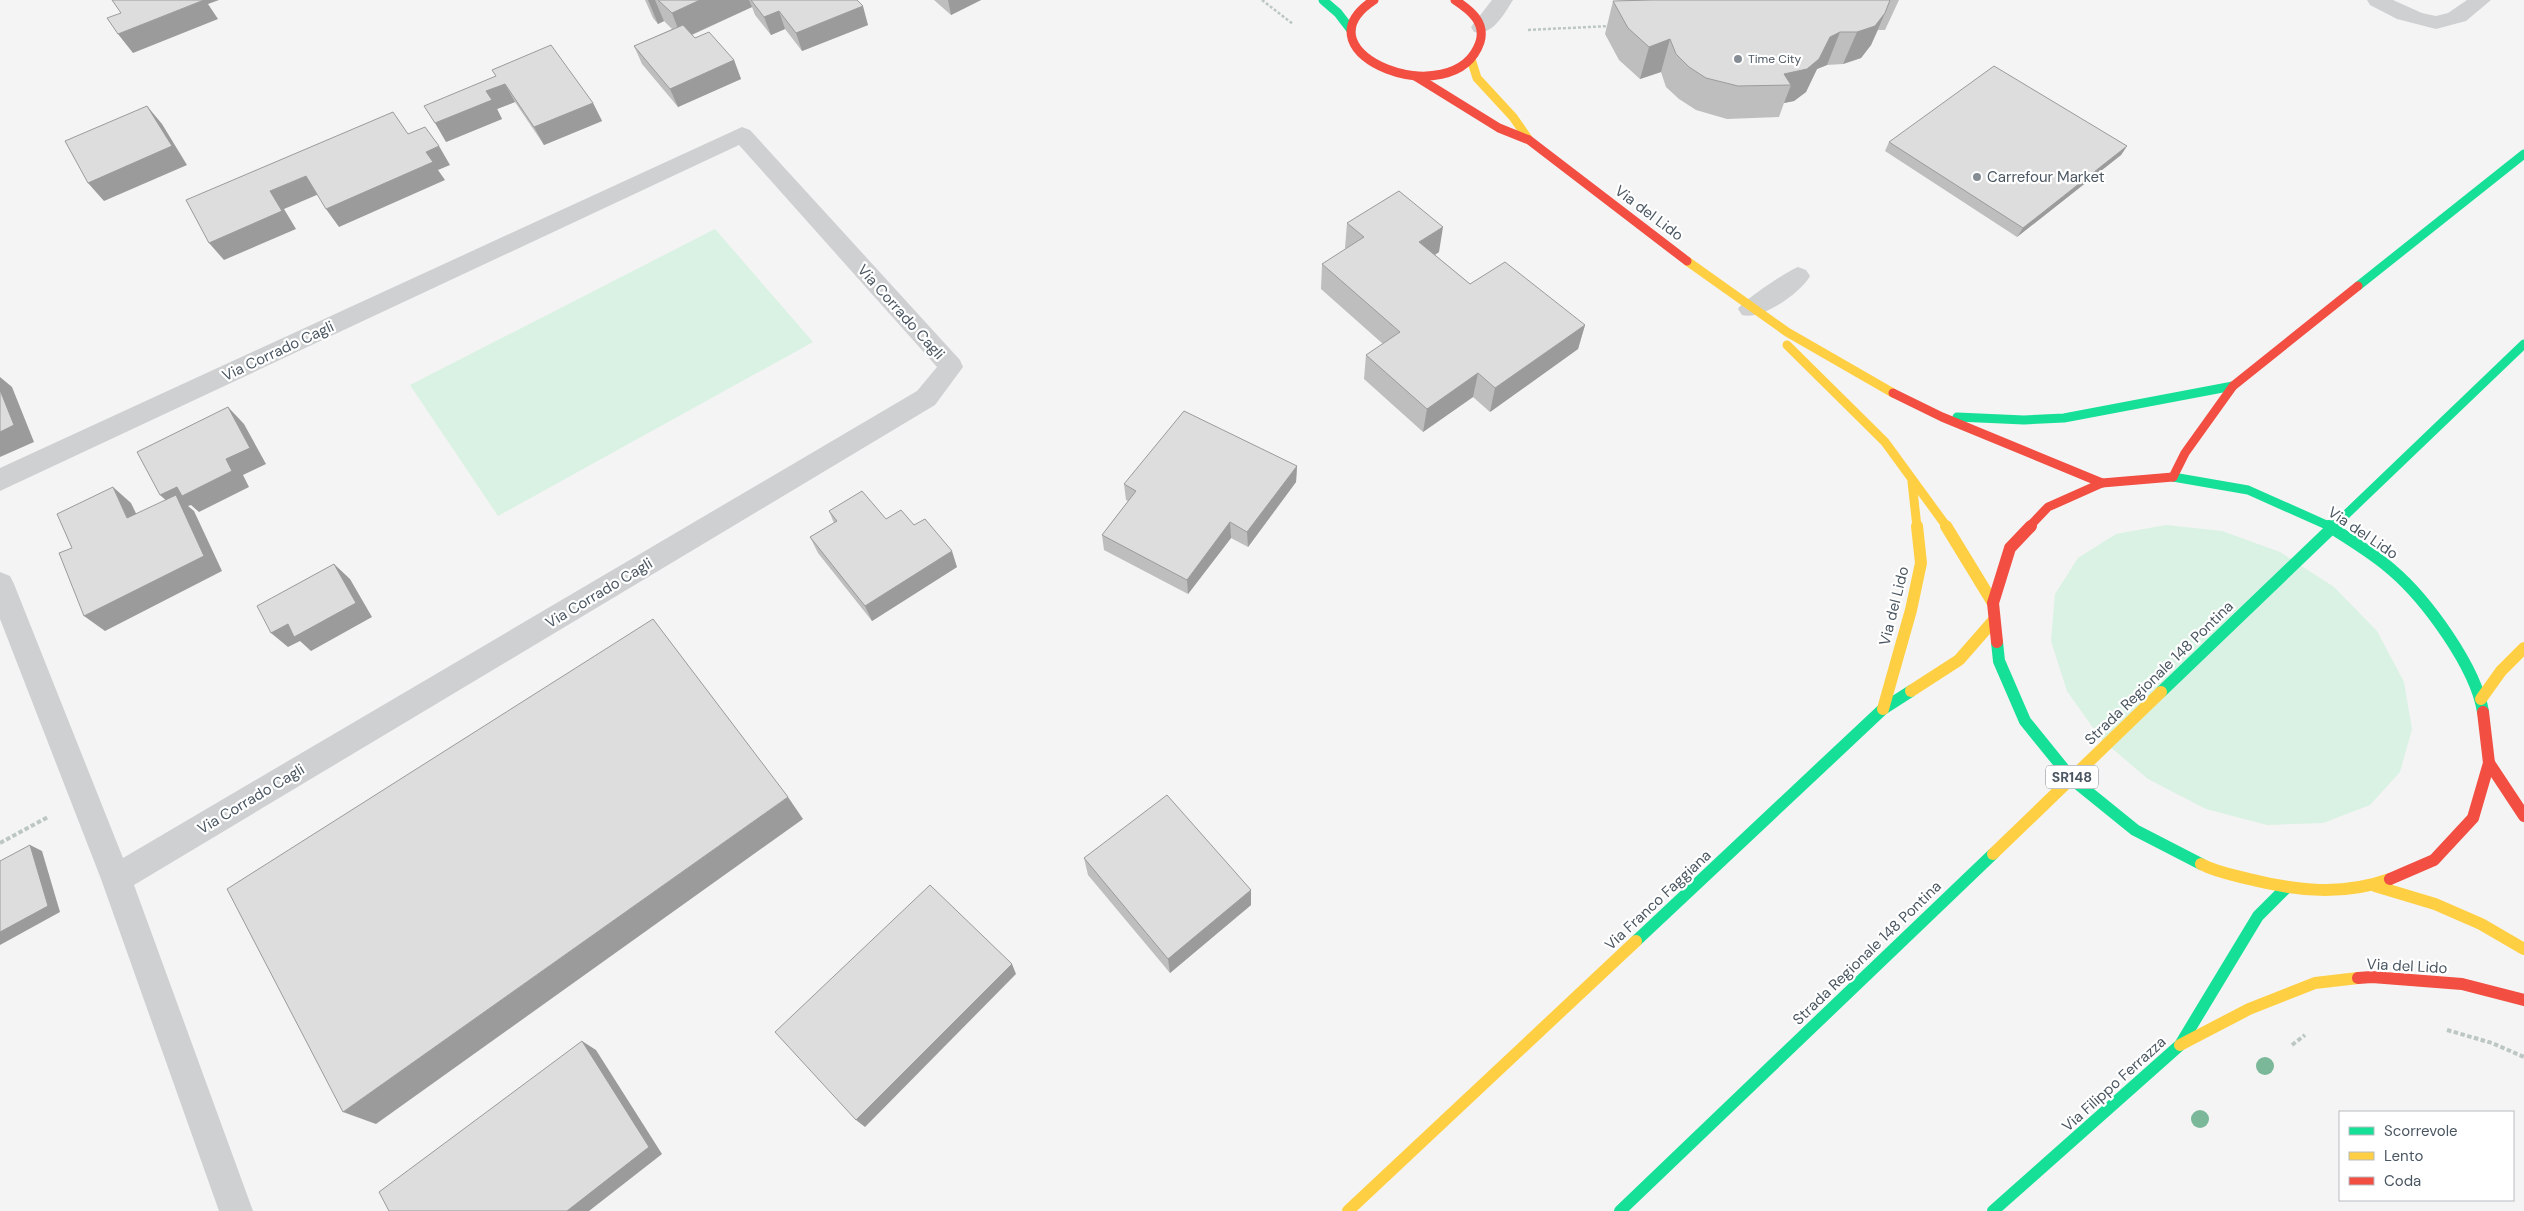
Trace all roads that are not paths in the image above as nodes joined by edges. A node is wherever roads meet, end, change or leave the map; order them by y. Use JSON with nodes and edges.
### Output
{"nodes":[{"id":1,"x":1323,"y":0,"type":"edge"},
{"id":2,"x":1374,"y":0,"type":"edge"},
{"id":3,"x":1455,"y":0,"type":"edge"},
{"id":4,"x":1503,"y":0,"type":"edge"},
{"id":5,"x":2377,"y":0,"type":"edge"},
{"id":6,"x":2481,"y":0,"type":"edge"},
{"id":7,"x":1481,"y":27,"type":"junction"},
{"id":8,"x":1350,"y":30,"type":"junction"},
{"id":9,"x":1471,"y":59,"type":"junction"},
{"id":10,"x":1416,"y":76,"type":"junction"},
{"id":11,"x":1529,"y":140,"type":"junction"},
{"id":12,"x":2524,"y":154,"type":"edge"},
{"id":13,"x":1798,"y":276,"type":"dead end"},
{"id":14,"x":1750,"y":310,"type":"junction"},
{"id":15,"x":2524,"y":344,"type":"edge"},
{"id":16,"x":2233,"y":386,"type":"junction"},
{"id":17,"x":1942,"y":417,"type":"junction"},
{"id":18,"x":2173,"y":477,"type":"junction"},
{"id":19,"x":0,"y":480,"type":"edge"},
{"id":20,"x":1912,"y":480,"type":"junction"},
{"id":21,"x":2102,"y":483,"type":"junction"},
{"id":22,"x":0,"y":584,"type":"edge"},
{"id":23,"x":1993,"y":603,"type":"junction"},
{"id":24,"x":1994,"y":620,"type":"junction"},
{"id":25,"x":2524,"y":648,"type":"edge"},
{"id":26,"x":2482,"y":699,"type":"junction"},
{"id":27,"x":1883,"y":709,"type":"junction"},
{"id":28,"x":2489,"y":763,"type":"junction"},
{"id":29,"x":2524,"y":816,"type":"edge"},
{"id":30,"x":116,"y":880,"type":"junction"},
{"id":31,"x":2375,"y":886,"type":"junction"},
{"id":32,"x":2286,"y":888,"type":"junction"},
{"id":33,"x":2524,"y":950,"type":"edge"},
{"id":34,"x":2524,"y":1000,"type":"edge"},
{"id":35,"x":2180,"y":1045,"type":"junction"},
{"id":36,"x":236,"y":1211,"type":"edge"},
{"id":37,"x":1348,"y":1211,"type":"edge"},
{"id":38,"x":1620,"y":1211,"type":"edge"},
{"id":39,"x":1993,"y":1211,"type":"edge"}],
"edges":[{"from":1,"to":8,"type":"main road"},
{"from":2,"to":8,"type":"main road"},
{"from":3,"to":7,"type":"main road"},
{"from":4,"to":7,"type":"street"},
{"from":5,"to":6,"type":"street"},
{"from":7,"to":9,"type":"main road"},
{"from":8,"to":10,"type":"main road"},
{"from":9,"to":10,"type":"main road"},
{"from":9,"to":11,"type":"main road","name":"Via del Lido"},
{"from":10,"to":11,"type":"main road","name":"Via del Lido"},
{"from":11,"to":14,"type":"main road","name":"Via del Lido"},
{"from":12,"to":16,"type":"main road"},
{"from":13,"to":14,"type":"street"},
{"from":14,"to":17,"type":"main road","name":"Via del Lido"},
{"from":14,"to":20,"type":"main road","name":"Via del Lido"},
{"from":15,"to":38,"type":"main road","name":"Strada Regionale 148 Pontina","number":"SR148","bridge":true},
{"from":16,"to":17,"type":"main road","name":"Via del Lido"},
{"from":16,"to":18,"type":"main road"},
{"from":17,"to":21,"type":"main road","name":"Via del Lido"},
{"from":18,"to":21,"type":"main road","name":"Via del Lido"},
{"from":18,"to":26,"type":"main road","name":"Via del Lido"},
{"from":19,"to":30,"type":"street","name":"Via Corrado Cagli"},
{"from":20,"to":23,"type":"main road","name":"Via del Lido"},
{"from":20,"to":27,"type":"main road","name":"Via del Lido"},
{"from":21,"to":23,"type":"main road","name":"Via del Lido"},
{"from":22,"to":30,"type":"street"},
{"from":23,"to":24,"type":"main road","name":"Via del Lido"},
{"from":24,"to":27,"type":"main road","name":"Via Franco Faggiana"},
{"from":24,"to":32,"type":"main road","name":"Via del Lido"},
{"from":25,"to":26,"type":"main road"},
{"from":26,"to":28,"type":"main road","name":"Via del Lido"},
{"from":27,"to":37,"type":"main road","name":"Via Franco Faggiana"},
{"from":28,"to":29,"type":"main road","name":"Via del Lido"},
{"from":28,"to":31,"type":"main road","name":"Via del Lido"},
{"from":30,"to":36,"type":"street"},
{"from":31,"to":32,"type":"main road","name":"Via del Lido"},
{"from":31,"to":33,"type":"main road","name":"Via del Lido"},
{"from":32,"to":35,"type":"main road","name":"Via Filippo Ferrazza"},
{"from":34,"to":35,"type":"main road","name":"Via del Lido"},
{"from":35,"to":39,"type":"main road","name":"Via Filippo Ferrazza"}]}
